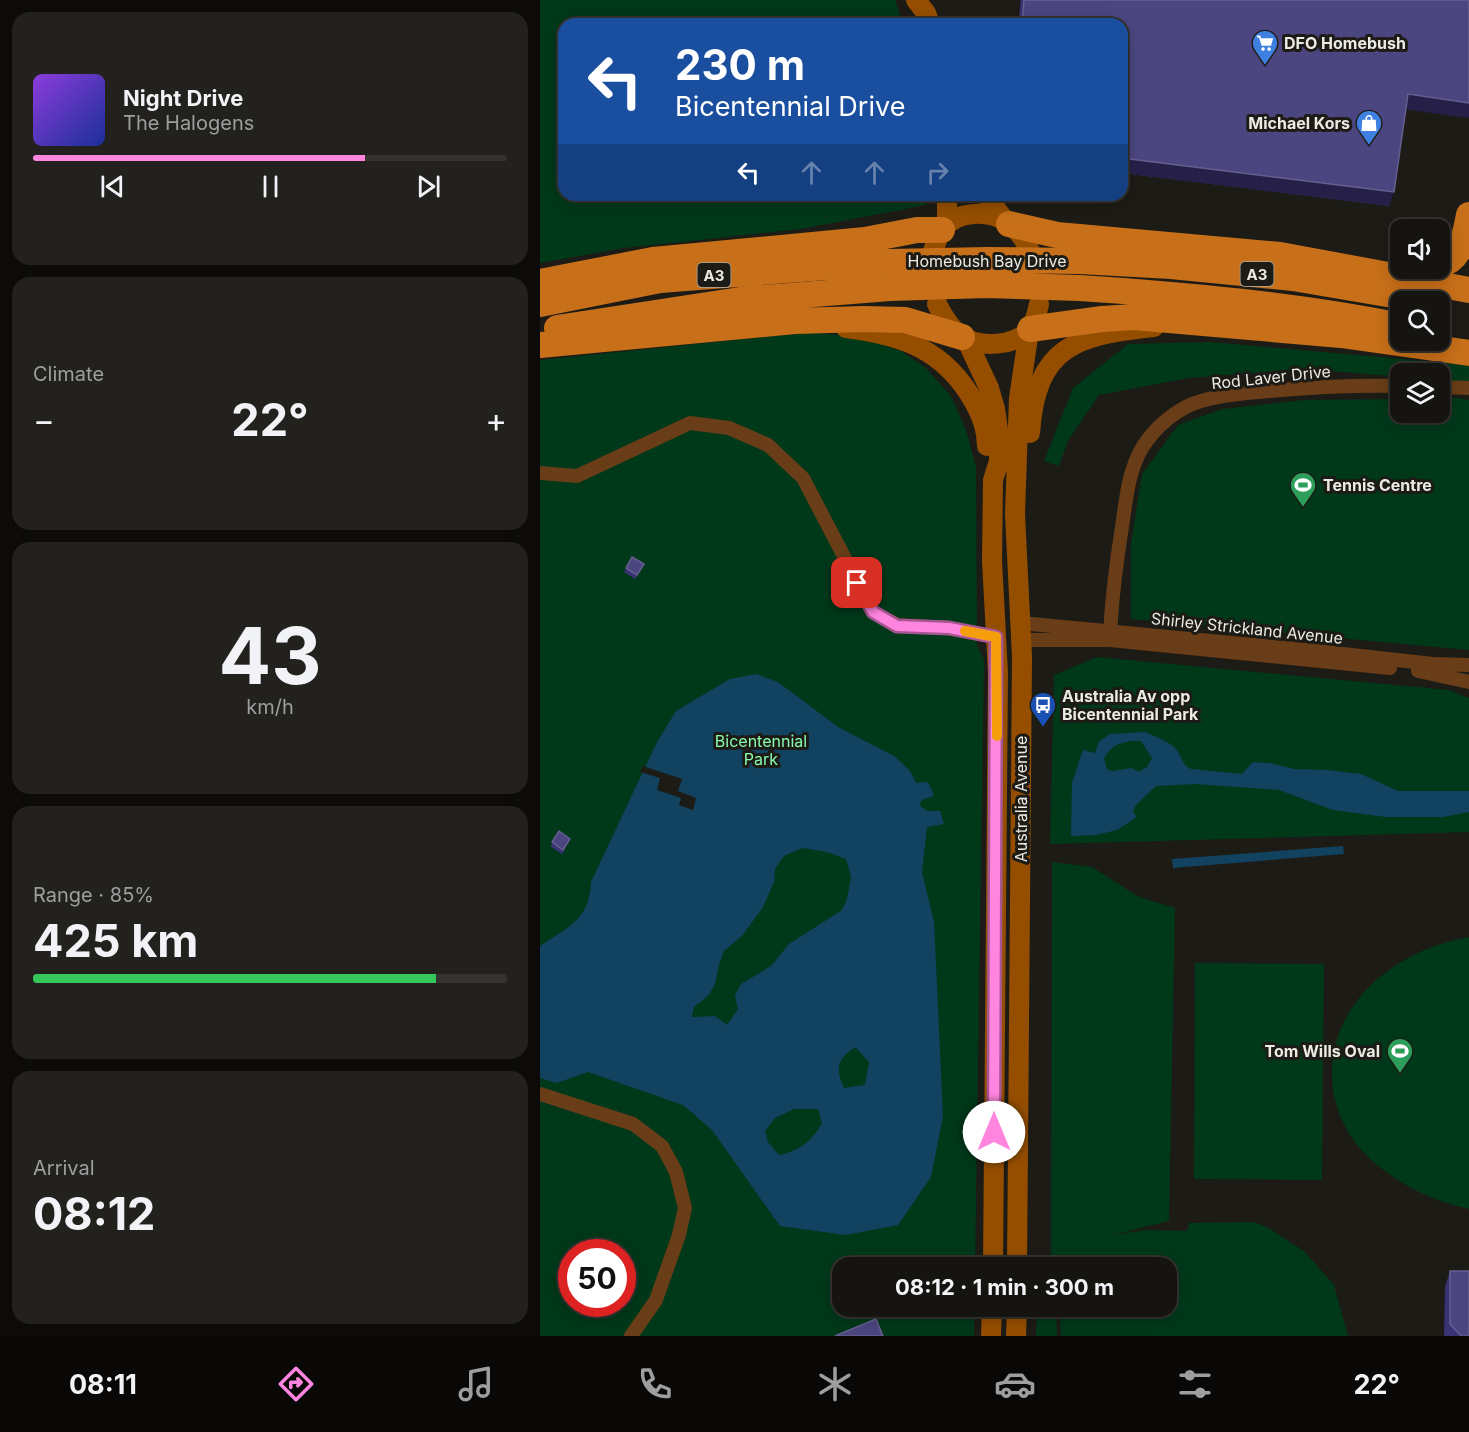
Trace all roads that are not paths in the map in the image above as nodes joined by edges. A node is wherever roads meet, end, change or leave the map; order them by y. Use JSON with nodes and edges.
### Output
{"nodes":[{"id":1,"x":916,"y":0,"type":"edge"},
{"id":2,"x":915,"y":18,"type":"edge"},
{"id":3,"x":928,"y":18,"type":"edge"},
{"id":4,"x":946,"y":201,"type":"edge"},
{"id":5,"x":990,"y":201,"type":"edge"},
{"id":6,"x":1469,"y":215,"type":"edge"},
{"id":7,"x":1007,"y":223,"type":"junction"},
{"id":8,"x":941,"y":235,"type":"junction"},
{"id":9,"x":1029,"y":249,"type":"dead end"},
{"id":10,"x":1280,"y":255,"type":"junction"},
{"id":11,"x":1450,"y":260,"type":"edge"},
{"id":12,"x":1390,"y":261,"type":"edge"},
{"id":13,"x":540,"y":282,"type":"edge"},
{"id":14,"x":1469,"y":290,"type":"edge"},
{"id":15,"x":1390,"y":295,"type":"edge"},
{"id":16,"x":540,"y":304,"type":"edge"},
{"id":17,"x":937,"y":304,"type":"dead end"},
{"id":18,"x":1039,"y":304,"type":"dead end"},
{"id":19,"x":1450,"y":305,"type":"edge"},
{"id":20,"x":1469,"y":308,"type":"edge"},
{"id":21,"x":795,"y":321,"type":"junction"},
{"id":22,"x":1202,"y":322,"type":"junction"},
{"id":23,"x":1390,"y":324,"type":"edge"},
{"id":24,"x":1030,"y":330,"type":"junction"},
{"id":25,"x":540,"y":331,"type":"edge"},
{"id":26,"x":1450,"y":335,"type":"edge"},
{"id":27,"x":964,"y":338,"type":"junction"},
{"id":28,"x":1469,"y":339,"type":"edge"},
{"id":29,"x":540,"y":345,"type":"edge"},
{"id":30,"x":1469,"y":353,"type":"edge"},
{"id":31,"x":1390,"y":386,"type":"edge"},
{"id":32,"x":1450,"y":387,"type":"edge"},
{"id":33,"x":1469,"y":388,"type":"edge"},
{"id":34,"x":540,"y":474,"type":"edge"},
{"id":35,"x":993,"y":480,"type":"junction"},
{"id":36,"x":1017,"y":544,"type":"junction"},
{"id":37,"x":1021,"y":631,"type":"junction"},
{"id":38,"x":1110,"y":636,"type":"junction"},
{"id":39,"x":996,"y":637,"type":"junction"},
{"id":40,"x":1469,"y":665,"type":"edge"},
{"id":41,"x":1469,"y":682,"type":"edge"},
{"id":42,"x":540,"y":1094,"type":"edge"},
{"id":43,"x":993,"y":1257,"type":"edge"},
{"id":44,"x":1017,"y":1257,"type":"edge"},
{"id":45,"x":992,"y":1317,"type":"edge"},
{"id":46,"x":1017,"y":1317,"type":"edge"},
{"id":47,"x":632,"y":1336,"type":"edge"},
{"id":48,"x":991,"y":1336,"type":"edge"},
{"id":49,"x":1016,"y":1336,"type":"edge"}],
"edges":[{"from":1,"to":2,"type":"main road"},
{"from":1,"to":3,"type":"main road"},
{"from":4,"to":8,"type":"main road"},
{"from":5,"to":7,"type":"main road"},
{"from":6,"to":11,"type":"highway"},
{"from":7,"to":8,"type":"main road"},
{"from":7,"to":9,"type":"main road"},
{"from":7,"to":10,"type":"highway"},
{"from":8,"to":13,"type":"highway"},
{"from":10,"to":12,"type":"highway"},
{"from":10,"to":14,"type":"highway"},
{"from":15,"to":16,"type":"highway","name":"Homebush Bay Drive","number":"A3","bridge":true},
{"from":17,"to":27,"type":"main road","name":"Australia Avenue"},
{"from":18,"to":24,"type":"main road","name":"Australia Avenue"},
{"from":19,"to":20,"type":"highway"},
{"from":21,"to":27,"type":"highway"},
{"from":21,"to":29,"type":"highway"},
{"from":21,"to":35,"type":"main road"},
{"from":22,"to":24,"type":"highway"},
{"from":22,"to":30,"type":"highway"},
{"from":22,"to":36,"type":"main road"},
{"from":23,"to":25,"type":"highway","name":"Homebush Bay Drive","number":"A3","bridge":true},
{"from":24,"to":27,"type":"main road"},
{"from":24,"to":36,"type":"main road","name":"Australia Avenue"},
{"from":26,"to":28,"type":"highway"},
{"from":27,"to":35,"type":"main road","name":"Australia Avenue"},
{"from":31,"to":38,"type":"street","name":"Rod Laver Drive"},
{"from":32,"to":33,"type":"street"},
{"from":34,"to":39,"type":"street"},
{"from":35,"to":39,"type":"main road","name":"Australia Avenue"},
{"from":36,"to":37,"type":"main road","name":"Australia Avenue"},
{"from":36,"to":39,"type":"main road"},
{"from":37,"to":38,"type":"street","name":"Shirley Strickland Avenue"},
{"from":37,"to":44,"type":"main road","name":"Australia Avenue"},
{"from":38,"to":40,"type":"street","name":"Shirley Strickland Avenue"},
{"from":38,"to":41,"type":"street","name":"Shirley Strickland Avenue"},
{"from":39,"to":43,"type":"main road","name":"Australia Avenue"},
{"from":42,"to":47,"type":"street"},
{"from":45,"to":48,"type":"main road"},
{"from":46,"to":49,"type":"main road"}]}
